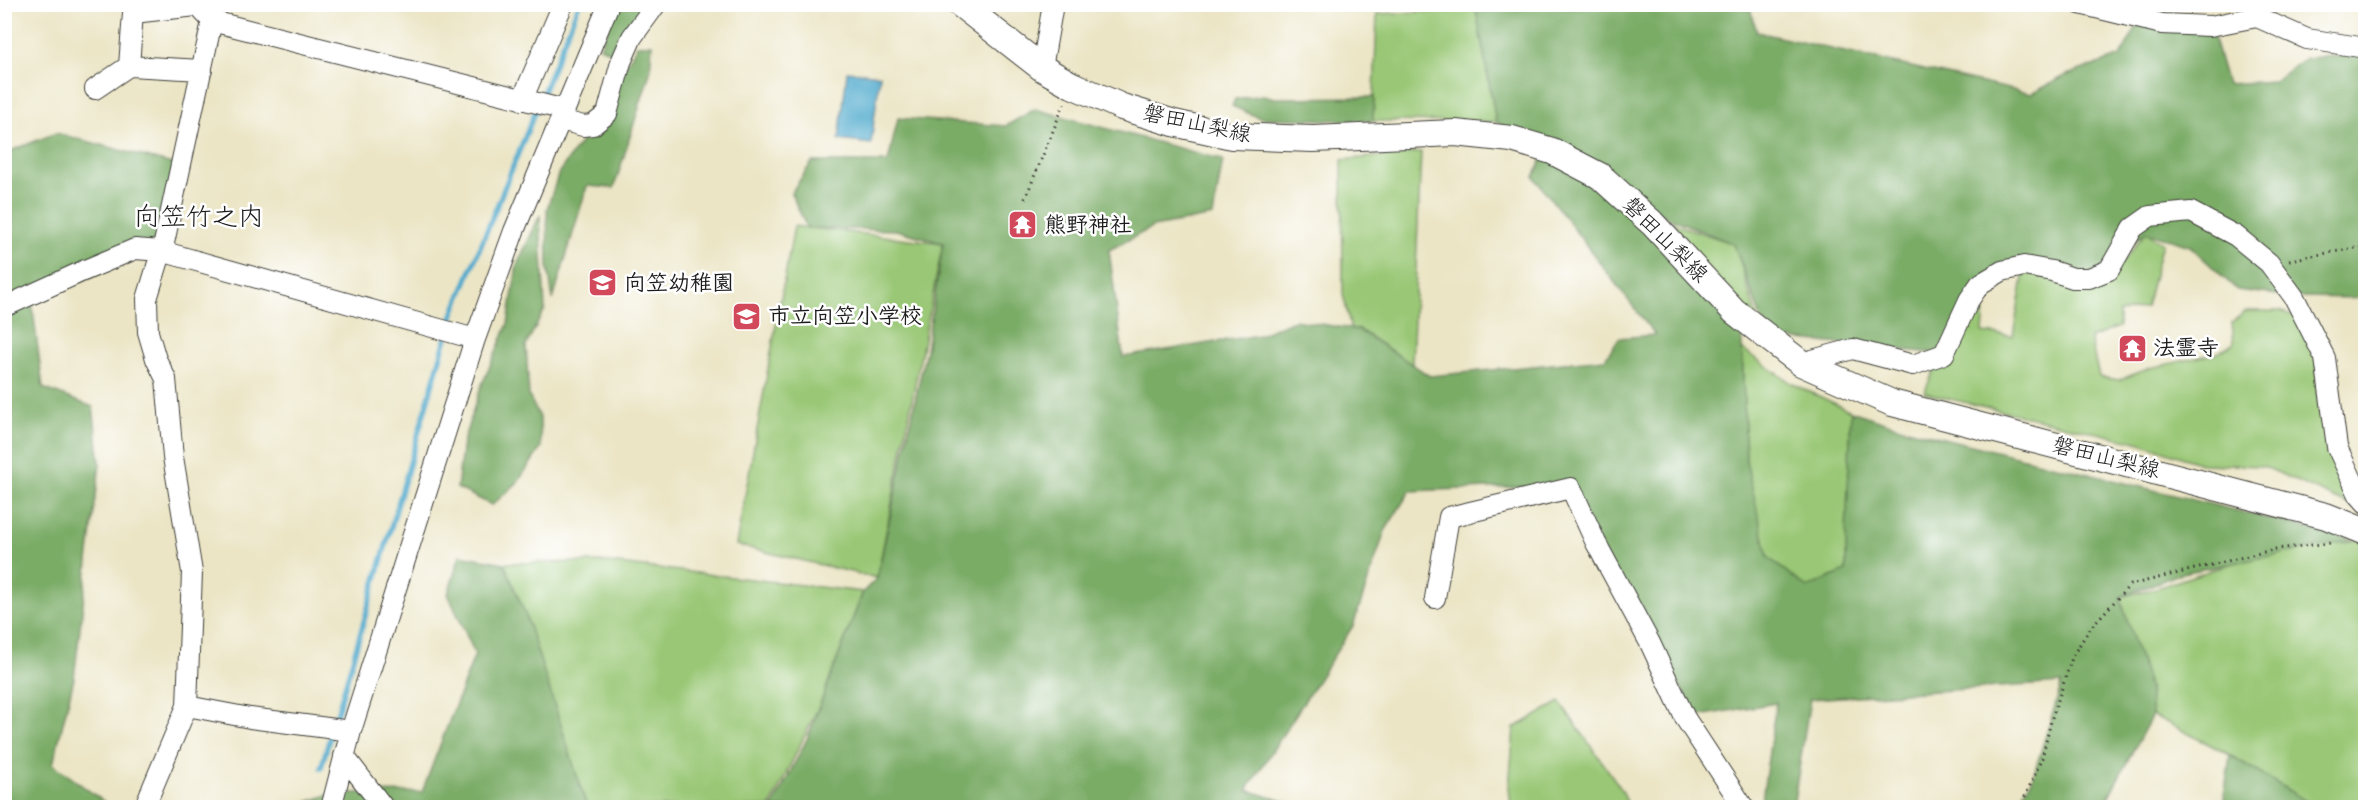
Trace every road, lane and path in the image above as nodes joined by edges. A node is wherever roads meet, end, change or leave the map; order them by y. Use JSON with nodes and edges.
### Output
{"nodes":[{"id":1,"x":563,"y":4,"type":"edge"},
{"id":2,"x":609,"y":4,"type":"edge"},
{"id":3,"x":656,"y":4,"type":"edge"},
{"id":4,"x":960,"y":4,"type":"edge"},
{"id":5,"x":1053,"y":4,"type":"edge"},
{"id":6,"x":2080,"y":4,"type":"edge"},
{"id":7,"x":196,"y":5,"type":"edge"},
{"id":8,"x":2258,"y":11,"type":"edge"},
{"id":9,"x":212,"y":21,"type":"junction"},
{"id":10,"x":2366,"y":48,"type":"edge"},
{"id":11,"x":129,"y":66,"type":"junction"},
{"id":12,"x":1042,"y":68,"type":"junction"},
{"id":13,"x":202,"y":70,"type":"junction"},
{"id":14,"x":1072,"y":85,"type":"junction"},
{"id":15,"x":95,"y":89,"type":"dead end"},
{"id":16,"x":522,"y":100,"type":"junction"},
{"id":17,"x":563,"y":115,"type":"junction"},
{"id":18,"x":1024,"y":199,"type":"dead end"},
{"id":19,"x":2366,"y":246,"type":"edge"},
{"id":20,"x":161,"y":251,"type":"junction"},
{"id":21,"x":2269,"y":263,"type":"junction"},
{"id":22,"x":4,"y":307,"type":"edge"},
{"id":23,"x":476,"y":339,"type":"junction"},
{"id":24,"x":1801,"y":363,"type":"junction"},
{"id":25,"x":2366,"y":503,"type":"edge"},
{"id":26,"x":2366,"y":532,"type":"edge"},
{"id":27,"x":2332,"y":542,"type":"dead end"},
{"id":28,"x":1435,"y":598,"type":"dead end"},
{"id":29,"x":187,"y":706,"type":"junction"},
{"id":30,"x":351,"y":731,"type":"junction"},
{"id":31,"x":344,"y":756,"type":"junction"},
{"id":32,"x":144,"y":807,"type":"edge"},
{"id":33,"x":331,"y":807,"type":"edge"},
{"id":34,"x":384,"y":807,"type":"edge"},
{"id":35,"x":1744,"y":807,"type":"edge"},
{"id":36,"x":2020,"y":807,"type":"edge"}],
"edges":[{"from":1,"to":16,"type":"street"},
{"from":2,"to":17,"type":"street"},
{"from":3,"to":17,"type":"street"},
{"from":4,"to":12,"type":"main road","name":"磐田山梨線"},
{"from":5,"to":12,"type":"street"},
{"from":6,"to":8,"type":"street"},
{"from":7,"to":9,"type":"street"},
{"from":7,"to":11,"type":"street"},
{"from":8,"to":10,"type":"street"},
{"from":9,"to":13,"type":"street"},
{"from":9,"to":16,"type":"street"},
{"from":11,"to":13,"type":"street"},
{"from":11,"to":15,"type":"street"},
{"from":12,"to":14,"type":"main road","name":"磐田山梨線"},
{"from":13,"to":20,"type":"street"},
{"from":14,"to":18,"type":"path"},
{"from":14,"to":24,"type":"main road","name":"磐田山梨線"},
{"from":16,"to":17,"type":"street"},
{"from":17,"to":23,"type":"street"},
{"from":19,"to":21,"type":"path"},
{"from":20,"to":22,"type":"street"},
{"from":20,"to":23,"type":"street"},
{"from":20,"to":29,"type":"street"},
{"from":21,"to":24,"type":"street"},
{"from":21,"to":25,"type":"street"},
{"from":23,"to":30,"type":"street"},
{"from":24,"to":26,"type":"main road","name":"磐田山梨線"},
{"from":27,"to":36,"type":"path"},
{"from":28,"to":35,"type":"street"},
{"from":29,"to":30,"type":"street"},
{"from":29,"to":32,"type":"street"},
{"from":30,"to":31,"type":"street"},
{"from":31,"to":33,"type":"street"},
{"from":31,"to":34,"type":"street"}]}
